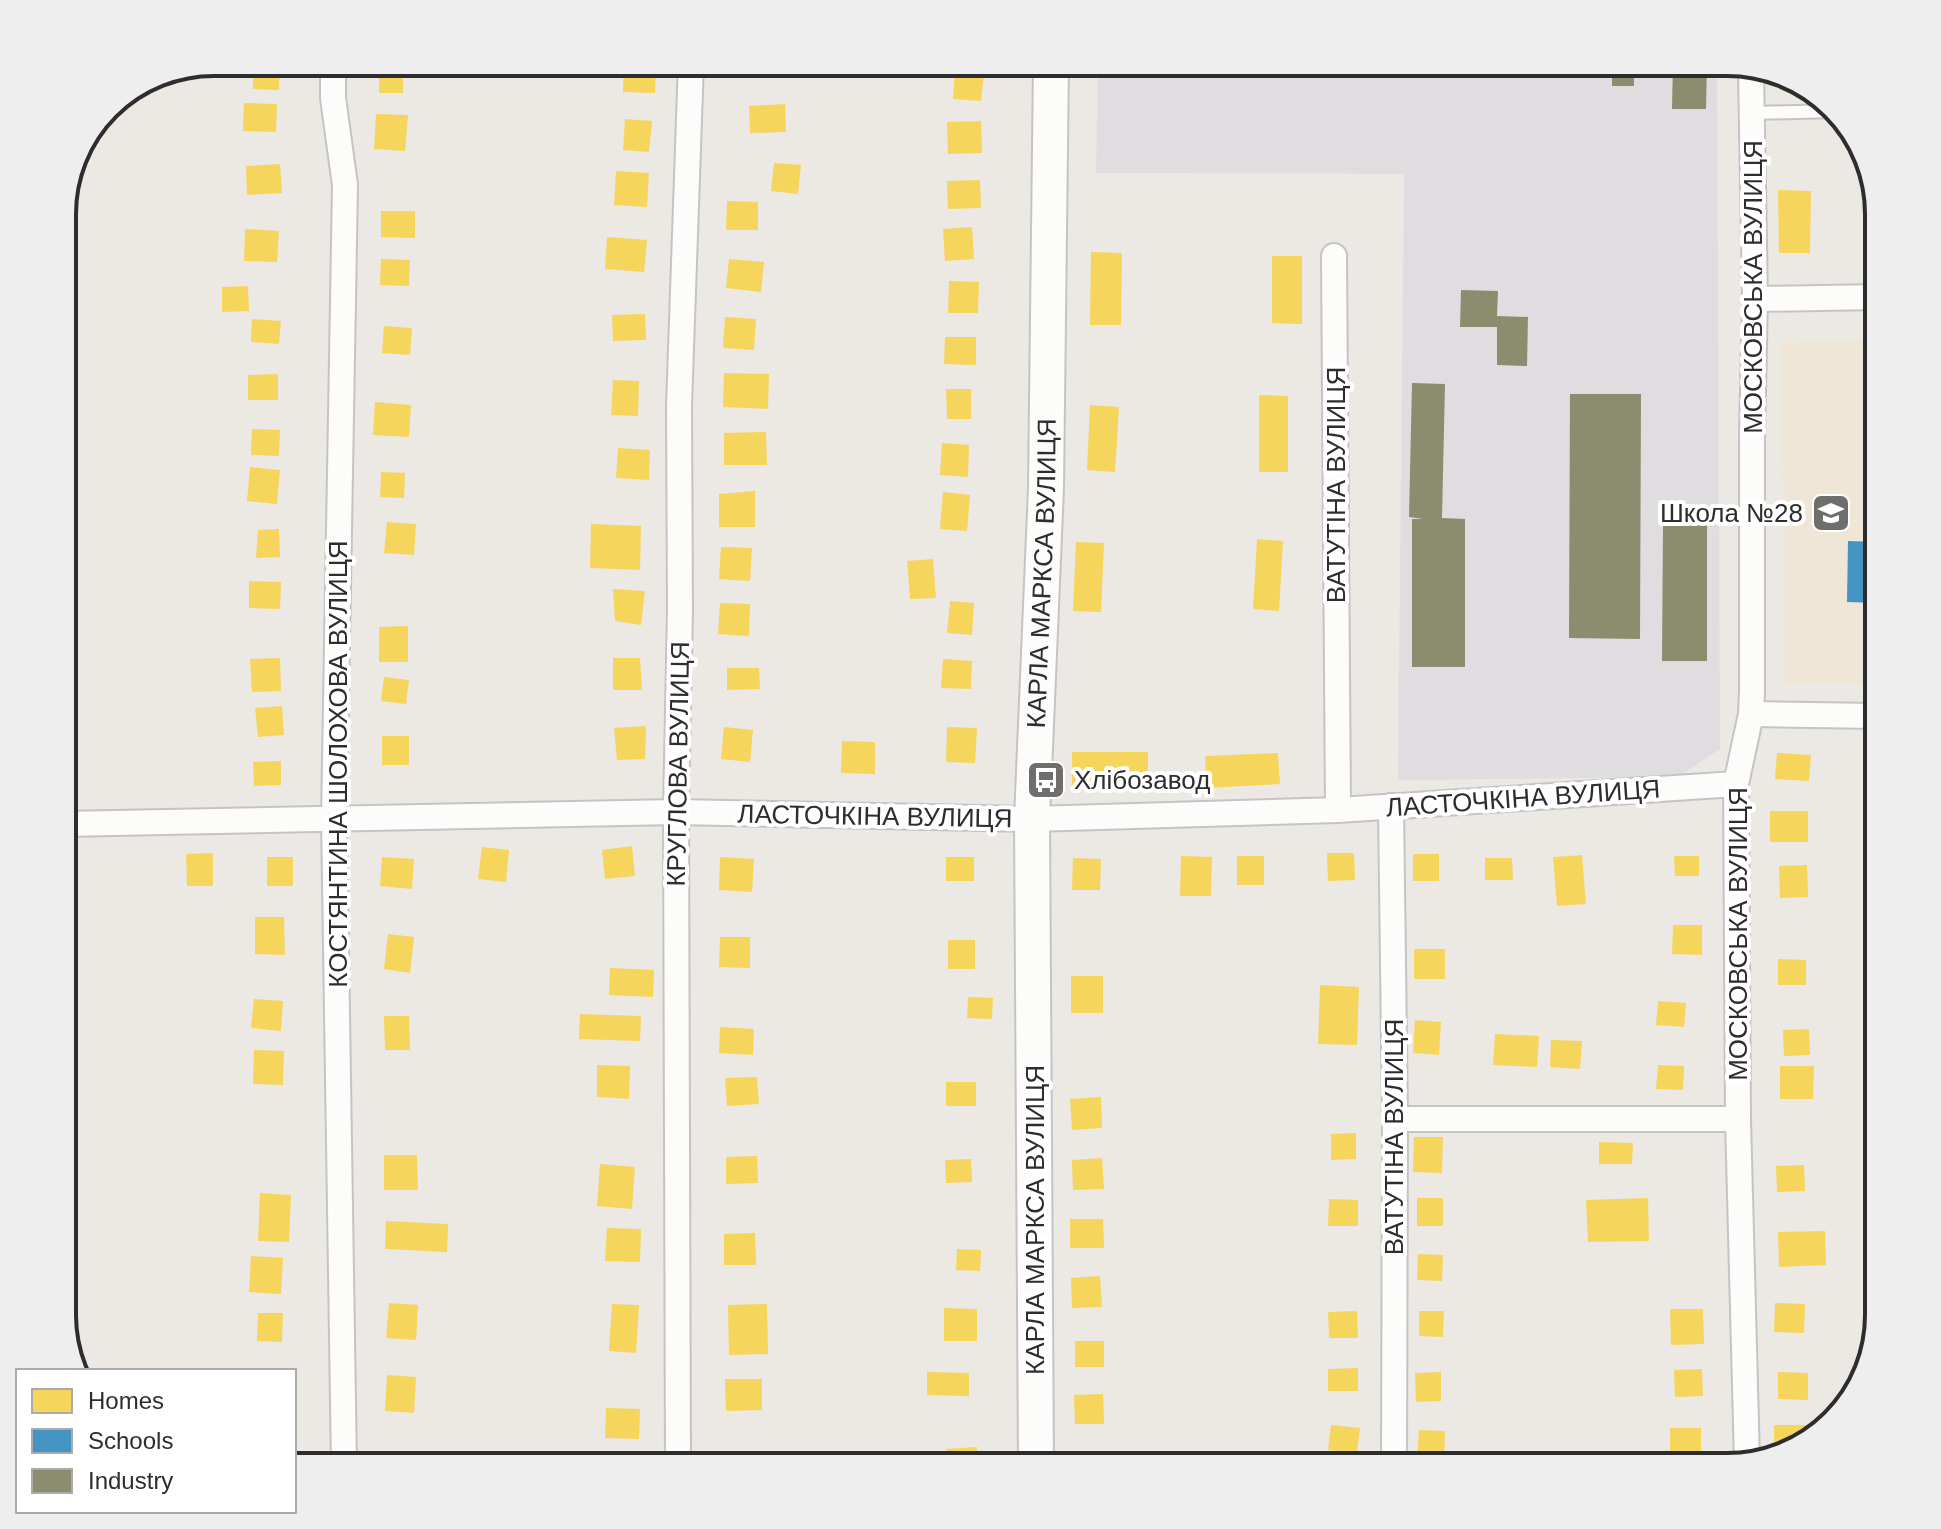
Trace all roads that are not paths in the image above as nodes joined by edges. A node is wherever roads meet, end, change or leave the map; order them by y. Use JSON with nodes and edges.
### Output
{"nodes":[{"id":1,"x":333,"y":76,"type":"edge"},
{"id":2,"x":691,"y":76,"type":"edge"},
{"id":3,"x":1051,"y":76,"type":"edge"},
{"id":4,"x":1751,"y":78,"type":"edge"},
{"id":5,"x":1820,"y":111,"type":"edge"},
{"id":6,"x":1753,"y":113,"type":"junction"},
{"id":7,"x":1334,"y":256,"type":"dead end"},
{"id":8,"x":1865,"y":297,"type":"edge"},
{"id":9,"x":1755,"y":299,"type":"junction"},
{"id":10,"x":1751,"y":714,"type":"junction"},
{"id":11,"x":1865,"y":716,"type":"edge"},
{"id":12,"x":1736,"y":784,"type":"junction"},
{"id":13,"x":1391,"y":806,"type":"junction"},
{"id":14,"x":1338,"y":810,"type":"junction"},
{"id":15,"x":676,"y":812,"type":"junction"},
{"id":16,"x":334,"y":818,"type":"junction"},
{"id":17,"x":1032,"y":819,"type":"junction"},
{"id":18,"x":76,"y":824,"type":"edge"},
{"id":19,"x":1395,"y":1119,"type":"junction"},
{"id":20,"x":1738,"y":1119,"type":"junction"},
{"id":21,"x":1747,"y":1451,"type":"edge"},
{"id":22,"x":344,"y":1453,"type":"edge"},
{"id":23,"x":678,"y":1453,"type":"edge"},
{"id":24,"x":1036,"y":1453,"type":"edge"},
{"id":25,"x":1394,"y":1453,"type":"edge"}],
"edges":[{"from":1,"to":16,"type":"street","name":"КОСТЯНТИНА ШОЛОХОВА ВУЛИЦЯ"},
{"from":2,"to":15,"type":"street","name":"КРУГЛОВА ВУЛИЦЯ"},
{"from":3,"to":17,"type":"street","name":"КАРЛА МАРКСА ВУЛИЦЯ"},
{"from":4,"to":6,"type":"street","name":"МОСКОВСЬКА ВУЛИЦЯ"},
{"from":5,"to":6,"type":"lane"},
{"from":6,"to":9,"type":"street","name":"МОСКОВСЬКА ВУЛИЦЯ"},
{"from":7,"to":14,"type":"street","name":"ВАТУТІНА ВУЛИЦЯ"},
{"from":8,"to":9,"type":"street"},
{"from":9,"to":10,"type":"street","name":"МОСКОВСЬКА ВУЛИЦЯ"},
{"from":10,"to":11,"type":"street"},
{"from":10,"to":12,"type":"street","name":"МОСКОВСЬКА ВУЛИЦЯ"},
{"from":12,"to":13,"type":"street","name":"ЛАСТОЧКІНА ВУЛИЦЯ"},
{"from":12,"to":20,"type":"street","name":"МОСКОВСЬКА ВУЛИЦЯ"},
{"from":13,"to":14,"type":"street","name":"ЛАСТОЧКІНА ВУЛИЦЯ"},
{"from":13,"to":19,"type":"street","name":"ВАТУТІНА ВУЛИЦЯ"},
{"from":14,"to":17,"type":"street","name":"ЛАСТОЧКІНА ВУЛИЦЯ"},
{"from":15,"to":16,"type":"street","name":"ЛАСТОЧКІНА ВУЛИЦЯ"},
{"from":15,"to":17,"type":"street","name":"ЛАСТОЧКІНА ВУЛИЦЯ"},
{"from":15,"to":23,"type":"street","name":"КРУГЛОВА ВУЛИЦЯ"},
{"from":16,"to":18,"type":"street","name":"ЛАСТОЧКІНА ВУЛИЦЯ"},
{"from":16,"to":22,"type":"street","name":"КОСТЯНТИНА ШОЛОХОВА ВУЛИЦЯ"},
{"from":17,"to":24,"type":"street","name":"КАРЛА МАРКСА ВУЛИЦЯ"},
{"from":19,"to":20,"type":"street"},
{"from":19,"to":25,"type":"street","name":"ВАТУТІНА ВУЛИЦЯ"},
{"from":20,"to":21,"type":"street","name":"МОСКОВСЬКА ВУЛИЦЯ"}]}
